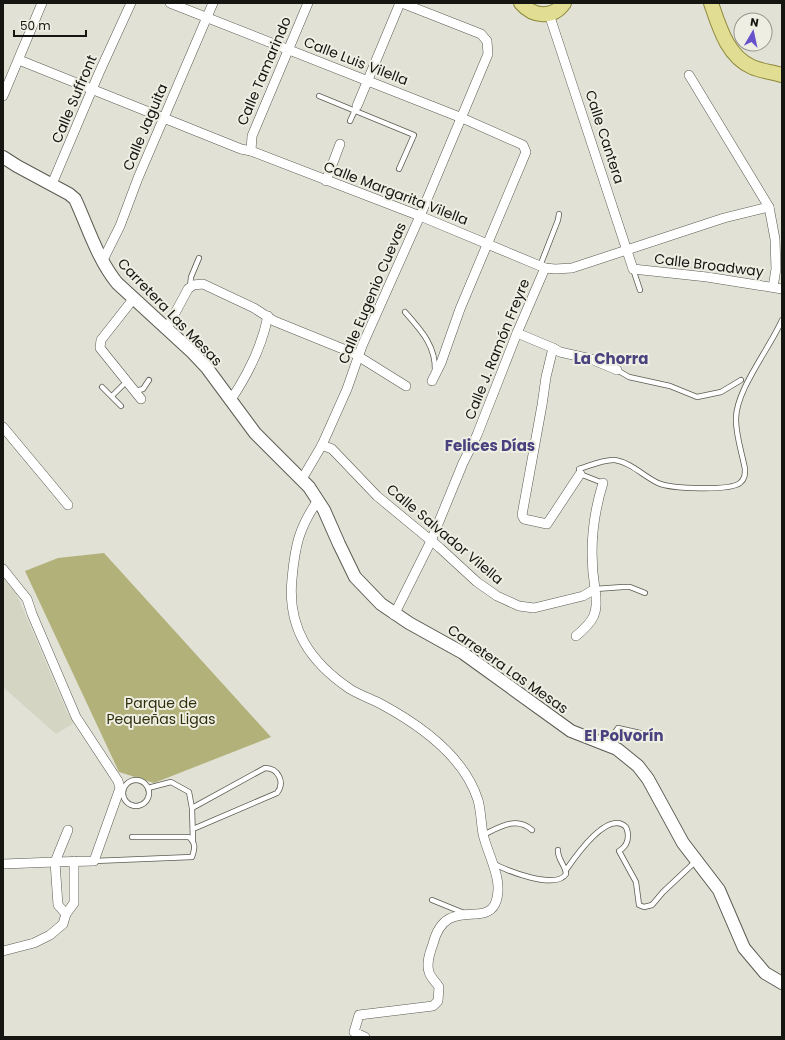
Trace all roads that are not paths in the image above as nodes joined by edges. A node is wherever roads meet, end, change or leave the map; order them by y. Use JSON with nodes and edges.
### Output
{"nodes":[{"id":1,"x":42,"y":3,"type":"edge"},
{"id":2,"x":131,"y":3,"type":"edge"},
{"id":3,"x":170,"y":3,"type":"edge"},
{"id":4,"x":213,"y":3,"type":"edge"},
{"id":5,"x":308,"y":3,"type":"edge"},
{"id":6,"x":401,"y":3,"type":"edge"},
{"id":7,"x":521,"y":3,"type":"edge"},
{"id":8,"x":564,"y":3,"type":"edge"},
{"id":9,"x":711,"y":3,"type":"edge"},
{"id":10,"x":549,"y":14,"type":"junction"},
{"id":11,"x":207,"y":17,"type":"junction"},
{"id":12,"x":288,"y":50,"type":"junction"},
{"id":13,"x":19,"y":60,"type":"junction"},
{"id":14,"x":689,"y":75,"type":"dead end"},
{"id":15,"x":782,"y":75,"type":"edge"},
{"id":16,"x":368,"y":81,"type":"junction"},
{"id":17,"x":93,"y":89,"type":"junction"},
{"id":18,"x":3,"y":96,"type":"edge"},
{"id":19,"x":319,"y":96,"type":"dead end"},
{"id":20,"x":356,"y":109,"type":"junction"},
{"id":21,"x":462,"y":118,"type":"junction"},
{"id":22,"x":164,"y":119,"type":"junction"},
{"id":23,"x":350,"y":121,"type":"dead end"},
{"id":24,"x":340,"y":144,"type":"dead end"},
{"id":25,"x":251,"y":151,"type":"junction"},
{"id":26,"x":3,"y":157,"type":"edge"},
{"id":27,"x":400,"y":169,"type":"dead end"},
{"id":28,"x":326,"y":181,"type":"junction"},
{"id":29,"x":52,"y":184,"type":"junction"},
{"id":30,"x":769,"y":207,"type":"junction"},
{"id":31,"x":559,"y":214,"type":"dead end"},
{"id":32,"x":420,"y":216,"type":"junction"},
{"id":33,"x":488,"y":244,"type":"junction"},
{"id":34,"x":627,"y":250,"type":"junction"},
{"id":35,"x":199,"y":258,"type":"dead end"},
{"id":36,"x":102,"y":262,"type":"junction"},
{"id":37,"x":543,"y":267,"type":"junction"},
{"id":38,"x":633,"y":269,"type":"junction"},
{"id":39,"x":190,"y":287,"type":"junction"},
{"id":40,"x":778,"y":288,"type":"edge"},
{"id":41,"x":640,"y":290,"type":"dead end"},
{"id":42,"x":134,"y":298,"type":"junction"},
{"id":43,"x":405,"y":312,"type":"dead end"},
{"id":44,"x":268,"y":316,"type":"junction"},
{"id":45,"x":782,"y":320,"type":"edge"},
{"id":46,"x":167,"y":328,"type":"junction"},
{"id":47,"x":517,"y":333,"type":"junction"},
{"id":48,"x":553,"y":348,"type":"junction"},
{"id":49,"x":359,"y":357,"type":"junction"},
{"id":50,"x":617,"y":370,"type":"joint"},
{"id":51,"x":433,"y":378,"type":"joint"},
{"id":52,"x":149,"y":380,"type":"dead end"},
{"id":53,"x":741,"y":380,"type":"dead end"},
{"id":54,"x":127,"y":381,"type":"junction"},
{"id":55,"x":406,"y":386,"type":"dead end"},
{"id":56,"x":102,"y":387,"type":"dead end"},
{"id":57,"x":135,"y":391,"type":"junction"},
{"id":58,"x":112,"y":396,"type":"junction"},
{"id":59,"x":141,"y":399,"type":"dead end"},
{"id":60,"x":230,"y":401,"type":"junction"},
{"id":61,"x":121,"y":406,"type":"dead end"},
{"id":62,"x":3,"y":427,"type":"edge"},
{"id":63,"x":322,"y":445,"type":"junction"},
{"id":64,"x":580,"y":471,"type":"junction"},
{"id":65,"x":302,"y":478,"type":"junction"},
{"id":66,"x":603,"y":483,"type":"joint"},
{"id":67,"x":318,"y":500,"type":"junction"},
{"id":68,"x":68,"y":505,"type":"dead end"},
{"id":69,"x":431,"y":541,"type":"junction"},
{"id":70,"x":3,"y":569,"type":"edge"},
{"id":71,"x":595,"y":589,"type":"junction"},
{"id":72,"x":645,"y":593,"type":"dead end"},
{"id":73,"x":394,"y":615,"type":"junction"},
{"id":74,"x":576,"y":636,"type":"dead end"},
{"id":75,"x":640,"y":733,"type":"dead end"},
{"id":76,"x":617,"y":748,"type":"junction"},
{"id":77,"x":123,"y":788,"type":"junction"},
{"id":78,"x":148,"y":788,"type":"junction"},
{"id":79,"x":192,"y":808,"type":"junction"},
{"id":80,"x":192,"y":829,"type":"junction"},
{"id":81,"x":68,"y":830,"type":"dead end"},
{"id":82,"x":532,"y":830,"type":"dead end"},
{"id":83,"x":483,"y":835,"type":"junction"},
{"id":84,"x":132,"y":837,"type":"dead end"},
{"id":85,"x":193,"y":841,"type":"junction"},
{"id":86,"x":558,"y":850,"type":"dead end"},
{"id":87,"x":94,"y":860,"type":"junction"},
{"id":88,"x":697,"y":861,"type":"junction"},
{"id":89,"x":56,"y":862,"type":"junction"},
{"id":90,"x":74,"y":862,"type":"junction"},
{"id":91,"x":492,"y":862,"type":"junction"},
{"id":92,"x":3,"y":864,"type":"edge"},
{"id":93,"x":566,"y":870,"type":"junction"},
{"id":94,"x":432,"y":900,"type":"dead end"},
{"id":95,"x":466,"y":913,"type":"junction"},
{"id":96,"x":66,"y":914,"type":"junction"},
{"id":97,"x":3,"y":951,"type":"edge"},
{"id":98,"x":782,"y":982,"type":"edge"},
{"id":99,"x":365,"y":1037,"type":"edge"}],
"edges":[{"from":1,"to":13,"type":"street"},
{"from":2,"to":17,"type":"street","name":"Calle Suffront"},
{"from":3,"to":11,"type":"street","name":"Calle Luis Vilella"},
{"from":4,"to":11,"type":"street","name":"Calle Jaguita"},
{"from":5,"to":12,"type":"street","name":"Calle Tamarindo"},
{"from":6,"to":16,"type":"street"},
{"from":6,"to":21,"type":"street","name":"Calle Eugenio Cuevas"},
{"from":7,"to":10,"type":"main road"},
{"from":8,"to":10,"type":"main road"},
{"from":9,"to":15,"type":"main road"},
{"from":10,"to":34,"type":"street","name":"Calle Cantera"},
{"from":11,"to":12,"type":"street","name":"Calle Luis Vilella"},
{"from":11,"to":22,"type":"street","name":"Calle Jaguita"},
{"from":12,"to":16,"type":"street","name":"Calle Luis Vilella"},
{"from":12,"to":25,"type":"street","name":"Calle Tamarindo"},
{"from":13,"to":17,"type":"street","name":"Calle Margarita Vilella"},
{"from":13,"to":18,"type":"street"},
{"from":14,"to":30,"type":"street"},
{"from":16,"to":20,"type":"street"},
{"from":16,"to":21,"type":"street","name":"Calle Luis Vilella"},
{"from":17,"to":22,"type":"street","name":"Calle Margarita Vilella"},
{"from":17,"to":29,"type":"street","name":"Calle Suffront"},
{"from":19,"to":20,"type":"lane"},
{"from":20,"to":23,"type":"lane"},
{"from":20,"to":27,"type":"lane"},
{"from":21,"to":32,"type":"street","name":"Calle Eugenio Cuevas"},
{"from":21,"to":33,"type":"street","name":"Calle Luis Vilella"},
{"from":22,"to":25,"type":"street","name":"Calle Margarita Vilella"},
{"from":22,"to":36,"type":"street","name":"Calle Jaguita"},
{"from":24,"to":28,"type":"street"},
{"from":25,"to":28,"type":"street","name":"Calle Margarita Vilella"},
{"from":26,"to":29,"type":"street","name":"Carretera Las Mesas"},
{"from":28,"to":32,"type":"street","name":"Calle Margarita Vilella"},
{"from":29,"to":36,"type":"street","name":"Carretera Las Mesas"},
{"from":30,"to":34,"type":"street","name":"Calle Margarita Vilella"},
{"from":30,"to":40,"type":"street"},
{"from":31,"to":37,"type":"lane"},
{"from":32,"to":33,"type":"street","name":"Calle Margarita Vilella"},
{"from":32,"to":49,"type":"street","name":"Calle Eugenio Cuevas"},
{"from":33,"to":37,"type":"street","name":"Calle Margarita Vilella"},
{"from":33,"to":51,"type":"street"},
{"from":34,"to":37,"type":"street","name":"Calle Margarita Vilella"},
{"from":34,"to":38,"type":"street","name":"Calle Cantera"},
{"from":35,"to":39,"type":"lane"},
{"from":36,"to":42,"type":"street","name":"Carretera Las Mesas"},
{"from":37,"to":47,"type":"street","name":"Calle J. Ramón Freyre"},
{"from":38,"to":40,"type":"street","name":"Calle Broadway"},
{"from":38,"to":41,"type":"lane"},
{"from":39,"to":44,"type":"street"},
{"from":39,"to":46,"type":"street"},
{"from":42,"to":46,"type":"street","name":"Carretera Las Mesas"},
{"from":42,"to":54,"type":"street"},
{"from":43,"to":51,"type":"lane"},
{"from":44,"to":49,"type":"street"},
{"from":44,"to":60,"type":"street"},
{"from":45,"to":64,"type":"lane"},
{"from":46,"to":60,"type":"street","name":"Carretera Las Mesas"},
{"from":47,"to":48,"type":"street"},
{"from":47,"to":69,"type":"street","name":"Calle J. Ramón Freyre"},
{"from":48,"to":50,"type":"street"},
{"from":48,"to":64,"type":"street"},
{"from":49,"to":55,"type":"street"},
{"from":49,"to":63,"type":"street","name":"Calle Eugenio Cuevas"},
{"from":50,"to":53,"type":"lane"},
{"from":52,"to":57,"type":"lane"},
{"from":54,"to":57,"type":"street"},
{"from":54,"to":58,"type":"lane"},
{"from":56,"to":58,"type":"lane"},
{"from":57,"to":59,"type":"street"},
{"from":58,"to":61,"type":"lane"},
{"from":60,"to":65,"type":"street","name":"Carretera Las Mesas"},
{"from":62,"to":68,"type":"street"},
{"from":63,"to":65,"type":"street","name":"Calle Eugenio Cuevas"},
{"from":63,"to":69,"type":"street","name":"Calle Salvador Vilella"},
{"from":64,"to":66,"type":"lane"},
{"from":65,"to":67,"type":"street","name":"Carretera Las Mesas"},
{"from":66,"to":71,"type":"street"},
{"from":67,"to":73,"type":"street","name":"Carretera Las Mesas"},
{"from":67,"to":83,"type":"street"},
{"from":69,"to":71,"type":"street","name":"Calle Salvador Vilella"},
{"from":69,"to":73,"type":"street","name":"Calle J. Ramón Freyre"},
{"from":70,"to":77,"type":"street"},
{"from":71,"to":72,"type":"lane"},
{"from":71,"to":74,"type":"street"},
{"from":73,"to":76,"type":"street","name":"Carretera Las Mesas"},
{"from":75,"to":76,"type":"lane"},
{"from":76,"to":88,"type":"street","name":"Carretera Las Mesas"},
{"from":77,"to":78,"type":"lane"},
{"from":77,"to":78,"type":"lane"},
{"from":77,"to":87,"type":"street"},
{"from":78,"to":79,"type":"lane"},
{"from":79,"to":80,"type":"lane"},
{"from":79,"to":80,"type":"lane"},
{"from":80,"to":85,"type":"lane"},
{"from":81,"to":89,"type":"street"},
{"from":82,"to":83,"type":"lane"},
{"from":83,"to":91,"type":"street"},
{"from":84,"to":85,"type":"lane"},
{"from":85,"to":87,"type":"lane"},
{"from":86,"to":93,"type":"lane"},
{"from":87,"to":90,"type":"street"},
{"from":88,"to":93,"type":"lane"},
{"from":88,"to":98,"type":"street","name":"Carretera Las Mesas"},
{"from":89,"to":90,"type":"street"},
{"from":89,"to":92,"type":"street"},
{"from":89,"to":96,"type":"street"},
{"from":90,"to":96,"type":"street"},
{"from":91,"to":93,"type":"lane"},
{"from":91,"to":95,"type":"street"},
{"from":94,"to":95,"type":"lane"},
{"from":95,"to":99,"type":"street"},
{"from":96,"to":97,"type":"street"}]}
